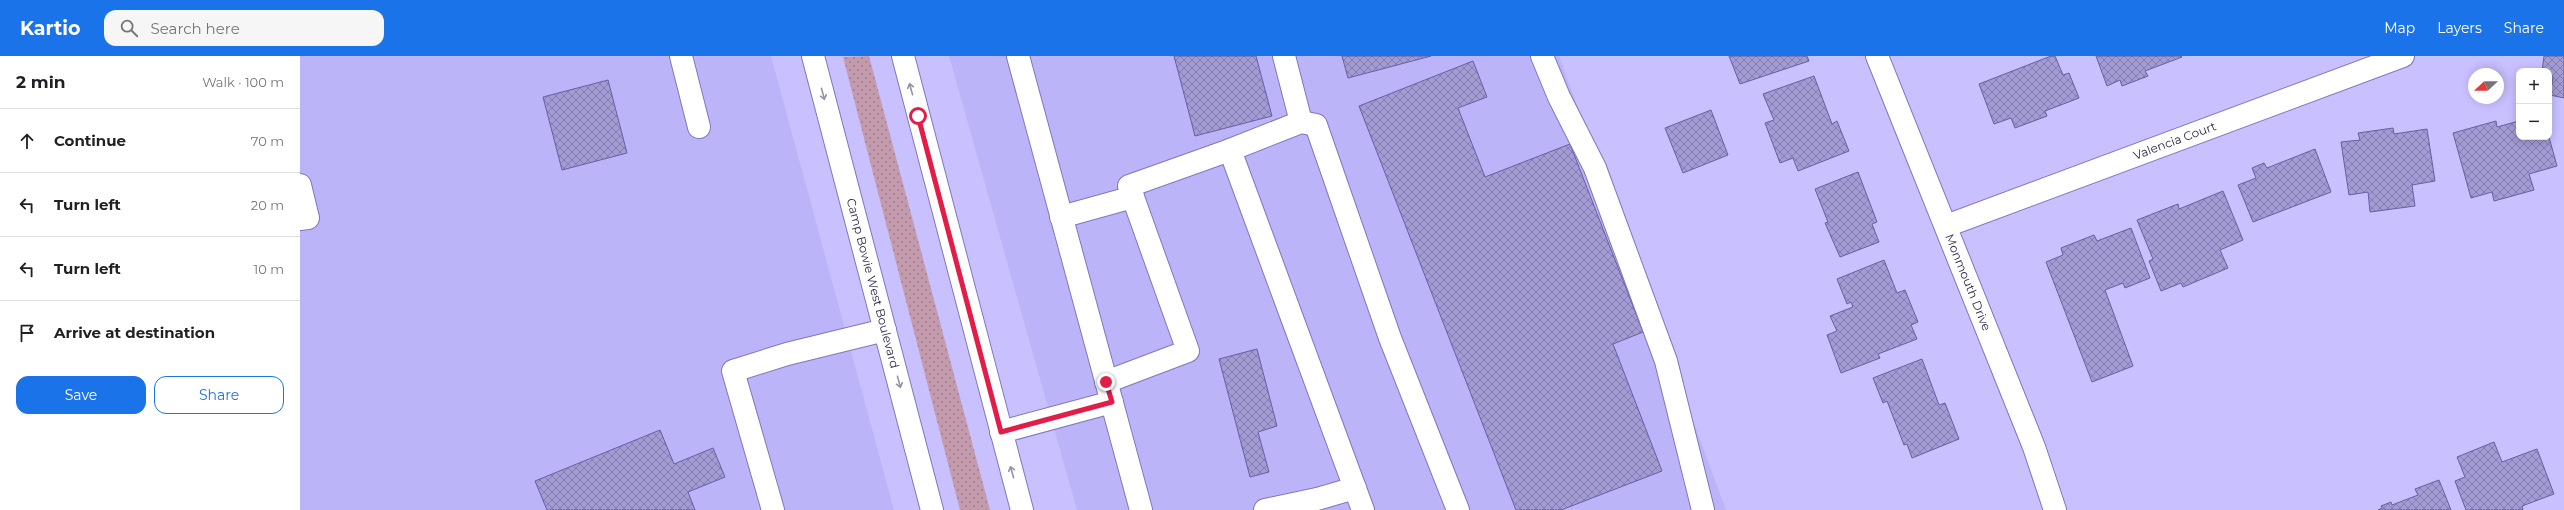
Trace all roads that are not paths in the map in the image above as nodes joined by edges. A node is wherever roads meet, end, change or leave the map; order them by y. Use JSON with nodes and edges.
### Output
{"nodes":[{"id":1,"x":681,"y":56,"type":"edge"},
{"id":2,"x":813,"y":56,"type":"edge"},
{"id":3,"x":903,"y":56,"type":"edge"},
{"id":4,"x":1018,"y":56,"type":"edge"},
{"id":5,"x":1284,"y":56,"type":"edge"},
{"id":6,"x":1542,"y":56,"type":"edge"},
{"id":7,"x":1877,"y":56,"type":"edge"},
{"id":8,"x":2403,"y":56,"type":"edge"},
{"id":9,"x":1301,"y":122,"type":"junction"},
{"id":10,"x":699,"y":127,"type":"dead end"},
{"id":11,"x":1230,"y":150,"type":"junction"},
{"id":12,"x":300,"y":185,"type":"edge"},
{"id":13,"x":1133,"y":197,"type":"junction"},
{"id":14,"x":1061,"y":217,"type":"junction"},
{"id":15,"x":300,"y":220,"type":"edge"},
{"id":16,"x":1946,"y":226,"type":"junction"},
{"id":17,"x":885,"y":330,"type":"junction"},
{"id":18,"x":1106,"y":382,"type":"junction"},
{"id":19,"x":1112,"y":402,"type":"junction"},
{"id":20,"x":1001,"y":432,"type":"junction"},
{"id":21,"x":1355,"y":488,"type":"junction"},
{"id":22,"x":773,"y":510,"type":"edge"},
{"id":23,"x":932,"y":510,"type":"edge"},
{"id":24,"x":1022,"y":510,"type":"edge"},
{"id":25,"x":1141,"y":510,"type":"edge"},
{"id":26,"x":1267,"y":510,"type":"edge"},
{"id":27,"x":1363,"y":510,"type":"edge"},
{"id":28,"x":1458,"y":510,"type":"edge"},
{"id":29,"x":1703,"y":510,"type":"edge"},
{"id":30,"x":2055,"y":510,"type":"edge"}],
"edges":[{"from":1,"to":10,"type":"street"},
{"from":2,"to":17,"type":"street","name":"Camp Bowie West Boulevard","one_way":true},
{"from":20,"to":3,"type":"street","one_way":true},
{"from":4,"to":14,"type":"street"},
{"from":5,"to":9,"type":"street"},
{"from":6,"to":29,"type":"street"},
{"from":7,"to":16,"type":"street","name":"Monmouth Drive"},
{"from":8,"to":16,"type":"street","name":"Valencia Court"},
{"from":9,"to":11,"type":"street"},
{"from":9,"to":28,"type":"street"},
{"from":11,"to":13,"type":"street"},
{"from":11,"to":21,"type":"street"},
{"from":12,"to":15,"type":"street"},
{"from":13,"to":14,"type":"street"},
{"from":13,"to":18,"type":"street"},
{"from":14,"to":18,"type":"street"},
{"from":16,"to":30,"type":"street","name":"Monmouth Drive"},
{"from":17,"to":22,"type":"street"},
{"from":17,"to":23,"type":"street","name":"Camp Bowie West Boulevard","one_way":true},
{"from":18,"to":19,"type":"street"},
{"from":19,"to":20,"type":"street"},
{"from":19,"to":25,"type":"street"},
{"from":24,"to":20,"type":"street","one_way":true},
{"from":21,"to":26,"type":"street"},
{"from":21,"to":27,"type":"street"}]}
